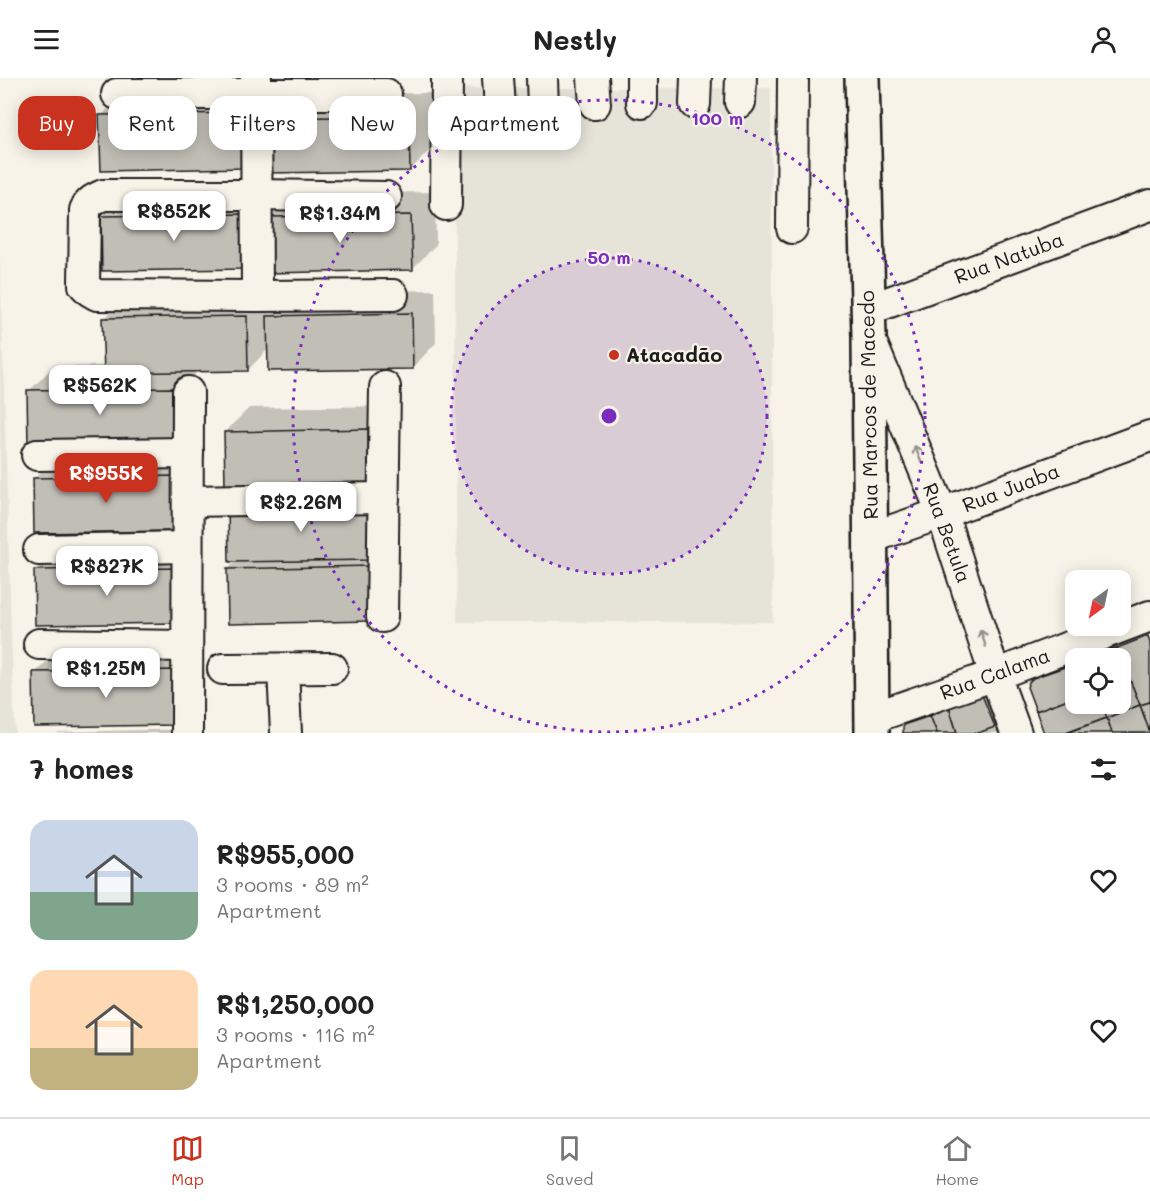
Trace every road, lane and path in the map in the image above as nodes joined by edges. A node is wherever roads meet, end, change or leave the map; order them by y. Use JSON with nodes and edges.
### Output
{"nodes":[{"id":1,"x":447,"y":78,"type":"edge"},
{"id":2,"x":498,"y":78,"type":"edge"},
{"id":3,"x":542,"y":78,"type":"edge"},
{"id":4,"x":793,"y":78,"type":"edge"},
{"id":5,"x":862,"y":78,"type":"edge"},
{"id":6,"x":256,"y":86,"type":"edge"},
{"id":7,"x":117,"y":94,"type":"dead end"},
{"id":8,"x":386,"y":94,"type":"dead end"},
{"id":9,"x":499,"y":96,"type":"edge"},
{"id":10,"x":543,"y":96,"type":"edge"},
{"id":11,"x":257,"y":195,"type":"junction"},
{"id":12,"x":386,"y":197,"type":"dead end"},
{"id":13,"x":446,"y":205,"type":"dead end"},
{"id":14,"x":1150,"y":206,"type":"edge"},
{"id":15,"x":792,"y":228,"type":"dead end"},
{"id":16,"x":393,"y":295,"type":"dead end"},
{"id":17,"x":257,"y":297,"type":"junction"},
{"id":18,"x":868,"y":324,"type":"junction"},
{"id":19,"x":385,"y":387,"type":"dead end"},
{"id":20,"x":188,"y":392,"type":"dead end"},
{"id":21,"x":1150,"y":436,"type":"edge"},
{"id":22,"x":188,"y":453,"type":"junction"},
{"id":23,"x":37,"y":455,"type":"dead end"},
{"id":24,"x":384,"y":498,"type":"junction"},
{"id":25,"x":188,"y":501,"type":"junction"},
{"id":26,"x":942,"y":513,"type":"junction"},
{"id":27,"x":870,"y":538,"type":"junction"},
{"id":28,"x":187,"y":548,"type":"junction"},
{"id":29,"x":39,"y":549,"type":"dead end"},
{"id":30,"x":1150,"y":616,"type":"edge"},
{"id":31,"x":382,"y":617,"type":"dead end"},
{"id":32,"x":39,"y":644,"type":"dead end"},
{"id":33,"x":187,"y":646,"type":"junction"},
{"id":34,"x":332,"y":668,"type":"dead end"},
{"id":35,"x":224,"y":669,"type":"dead end"},
{"id":36,"x":283,"y":669,"type":"junction"},
{"id":37,"x":995,"y":675,"type":"junction"},
{"id":38,"x":872,"y":725,"type":"edge"},
{"id":39,"x":187,"y":733,"type":"edge"},
{"id":40,"x":286,"y":733,"type":"edge"},
{"id":41,"x":1016,"y":733,"type":"edge"}],
"edges":[{"from":1,"to":13,"type":"street"},
{"from":2,"to":9,"type":"street"},
{"from":3,"to":10,"type":"street"},
{"from":4,"to":15,"type":"street"},
{"from":5,"to":18,"type":"main road","name":"Rua Marcos de Macedo"},
{"from":6,"to":7,"type":"street"},
{"from":6,"to":8,"type":"street"},
{"from":6,"to":11,"type":"street"},
{"from":11,"to":12,"type":"street"},
{"from":11,"to":17,"type":"street"},
{"from":11,"to":17,"type":"street"},
{"from":14,"to":18,"type":"street","name":"Rua Natuba"},
{"from":16,"to":17,"type":"street"},
{"from":26,"to":18,"type":"street","name":"Rua Betula","one_way":true},
{"from":18,"to":27,"type":"main road","name":"Rua Marcos de Macedo"},
{"from":19,"to":24,"type":"street"},
{"from":20,"to":22,"type":"street"},
{"from":21,"to":26,"type":"street","name":"Rua Juaba"},
{"from":22,"to":23,"type":"street"},
{"from":22,"to":25,"type":"street"},
{"from":24,"to":25,"type":"street"},
{"from":24,"to":31,"type":"street"},
{"from":25,"to":28,"type":"street"},
{"from":26,"to":27,"type":"street","name":"Rua Juaba"},
{"from":37,"to":26,"type":"street","name":"Rua Betula","one_way":true},
{"from":27,"to":38,"type":"main road","name":"Rua Marcos de Macedo"},
{"from":28,"to":29,"type":"street"},
{"from":28,"to":33,"type":"street"},
{"from":30,"to":37,"type":"street","name":"Rua Calama"},
{"from":32,"to":33,"type":"street"},
{"from":33,"to":39,"type":"street"},
{"from":34,"to":36,"type":"street"},
{"from":35,"to":36,"type":"street"},
{"from":36,"to":40,"type":"street"},
{"from":37,"to":38,"type":"street","name":"Rua Calama"},
{"from":37,"to":41,"type":"street","name":"Rua Betula"}]}
